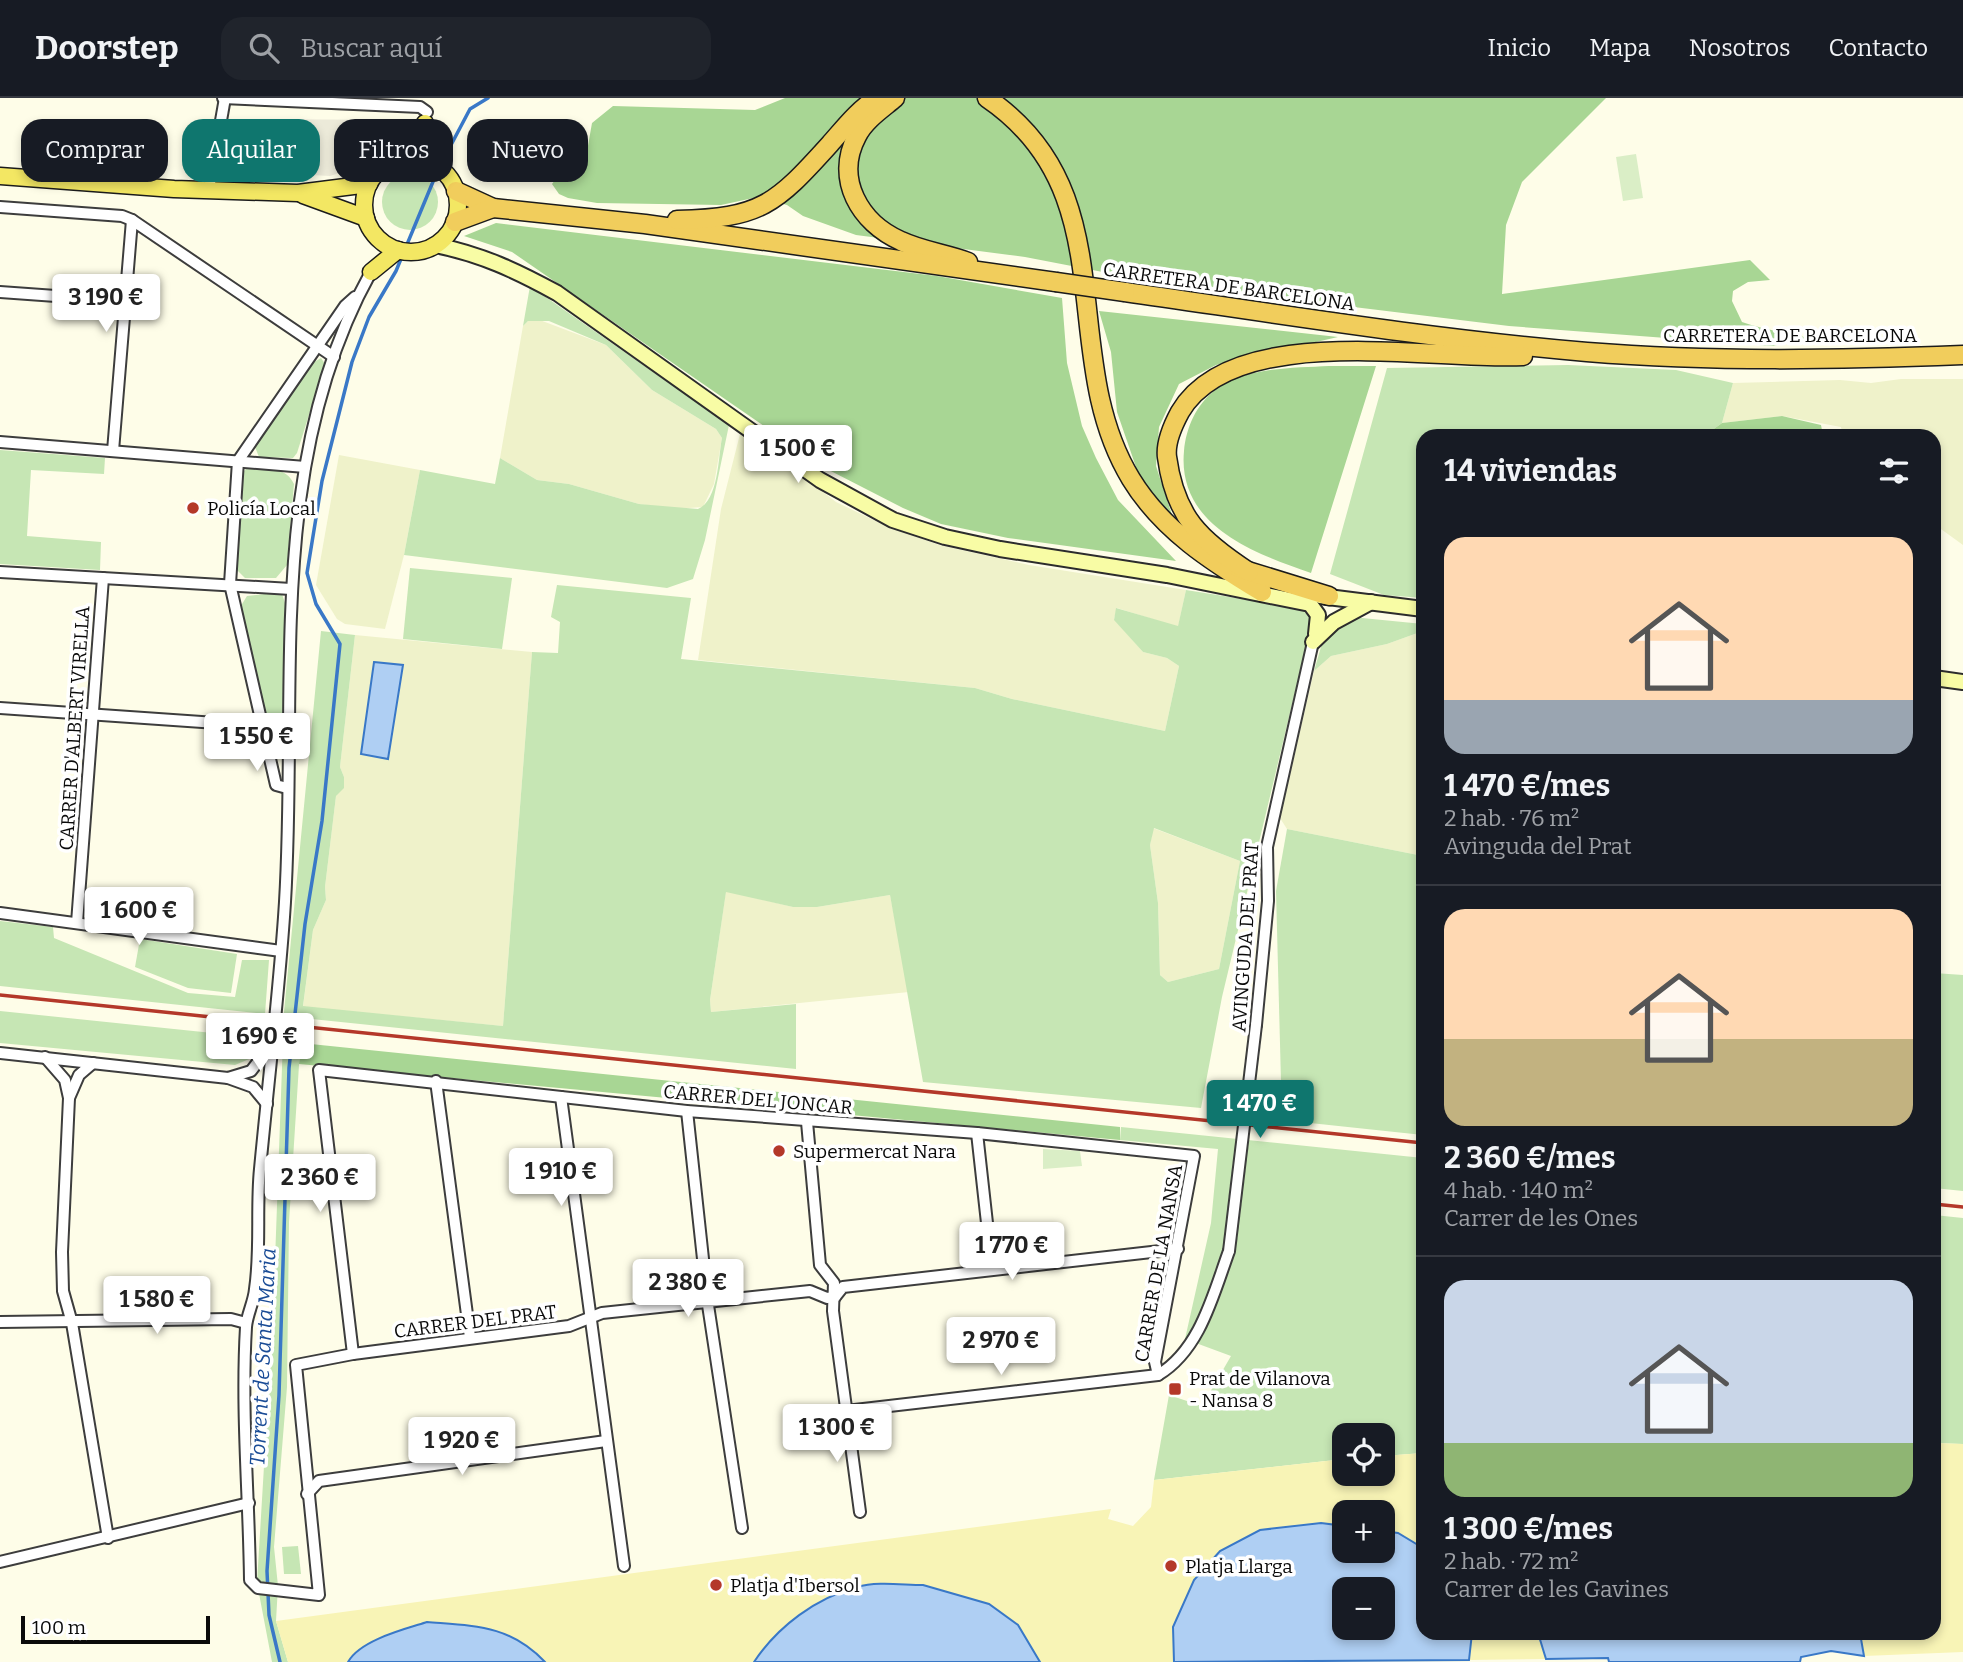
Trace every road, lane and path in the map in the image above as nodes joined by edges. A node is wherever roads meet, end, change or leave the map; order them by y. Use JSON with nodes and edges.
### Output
{"nodes":[{"id":1,"x":224,"y":98,"type":"edge"},
{"id":2,"x":430,"y":98,"type":"edge"},
{"id":3,"x":877,"y":98,"type":"edge"},
{"id":4,"x":895,"y":98,"type":"edge"},
{"id":5,"x":987,"y":98,"type":"edge"},
{"id":6,"x":263,"y":99,"type":"edge"},
{"id":7,"x":426,"y":118,"type":"joint"},
{"id":8,"x":0,"y":168,"type":"edge"},
{"id":9,"x":0,"y":176,"type":"edge"},
{"id":10,"x":449,"y":182,"type":"edge"},
{"id":11,"x":210,"y":183,"type":"junction"},
{"id":12,"x":369,"y":184,"type":"joint"},
{"id":13,"x":268,"y":191,"type":"junction"},
{"id":14,"x":456,"y":191,"type":"junction"},
{"id":15,"x":298,"y":194,"type":"junction"},
{"id":16,"x":0,"y":208,"type":"edge"},
{"id":17,"x":493,"y":208,"type":"junction"},
{"id":18,"x":366,"y":218,"type":"junction"},
{"id":19,"x":132,"y":220,"type":"junction"},
{"id":20,"x":455,"y":222,"type":"junction"},
{"id":21,"x":645,"y":224,"type":"junction"},
{"id":22,"x":379,"y":238,"type":"junction"},
{"id":23,"x":435,"y":245,"type":"junction"},
{"id":24,"x":405,"y":250,"type":"junction"},
{"id":25,"x":370,"y":272,"type":"junction"},
{"id":26,"x":1008,"y":276,"type":"junction"},
{"id":27,"x":0,"y":292,"type":"edge"},
{"id":28,"x":359,"y":293,"type":"junction"},
{"id":29,"x":125,"y":302,"type":"junction"},
{"id":30,"x":317,"y":348,"type":"junction"},
{"id":31,"x":1589,"y":352,"type":"junction"},
{"id":32,"x":1963,"y":355,"type":"edge"},
{"id":33,"x":334,"y":357,"type":"junction"},
{"id":34,"x":0,"y":442,"type":"edge"},
{"id":35,"x":113,"y":451,"type":"junction"},
{"id":36,"x":238,"y":461,"type":"junction"},
{"id":37,"x":305,"y":467,"type":"junction"},
{"id":38,"x":1211,"y":560,"type":"junction"},
{"id":39,"x":0,"y":572,"type":"edge"},
{"id":40,"x":1249,"y":572,"type":"junction"},
{"id":41,"x":103,"y":579,"type":"junction"},
{"id":42,"x":230,"y":584,"type":"junction"},
{"id":43,"x":291,"y":589,"type":"junction"},
{"id":44,"x":1268,"y":593,"type":"junction"},
{"id":45,"x":1334,"y":597,"type":"junction"},
{"id":46,"x":1371,"y":602,"type":"junction"},
{"id":47,"x":1416,"y":608,"type":"edge"},
{"id":48,"x":1334,"y":622,"type":"junction"},
{"id":49,"x":1314,"y":638,"type":"junction"},
{"id":50,"x":1941,"y":679,"type":"edge"},
{"id":51,"x":1963,"y":682,"type":"edge"},
{"id":52,"x":0,"y":708,"type":"edge"},
{"id":53,"x":92,"y":714,"type":"junction"},
{"id":54,"x":263,"y":726,"type":"junction"},
{"id":55,"x":289,"y":728,"type":"junction"},
{"id":56,"x":288,"y":788,"type":"junction"},
{"id":57,"x":0,"y":913,"type":"edge"},
{"id":58,"x":76,"y":923,"type":"junction"},
{"id":59,"x":281,"y":951,"type":"junction"},
{"id":60,"x":272,"y":1041,"type":"junction"},
{"id":61,"x":0,"y":1053,"type":"edge"},
{"id":62,"x":45,"y":1057,"type":"junction"},
{"id":63,"x":93,"y":1063,"type":"junction"},
{"id":64,"x":228,"y":1077,"type":"junction"},
{"id":65,"x":436,"y":1081,"type":"junction"},
{"id":66,"x":561,"y":1097,"type":"junction"},
{"id":67,"x":69,"y":1098,"type":"junction"},
{"id":68,"x":267,"y":1104,"type":"junction"},
{"id":69,"x":687,"y":1111,"type":"junction"},
{"id":70,"x":807,"y":1122,"type":"junction"},
{"id":71,"x":977,"y":1133,"type":"junction"},
{"id":72,"x":1194,"y":1156,"type":"joint"},
{"id":73,"x":1178,"y":1249,"type":"junction"},
{"id":74,"x":992,"y":1268,"type":"junction"},
{"id":75,"x":835,"y":1297,"type":"junction"},
{"id":76,"x":708,"y":1303,"type":"junction"},
{"id":77,"x":592,"y":1315,"type":"junction"},
{"id":78,"x":0,"y":1322,"type":"edge"},
{"id":79,"x":72,"y":1323,"type":"junction"},
{"id":80,"x":246,"y":1323,"type":"junction"},
{"id":81,"x":470,"y":1337,"type":"junction"},
{"id":82,"x":1160,"y":1339,"type":"junction"},
{"id":83,"x":1182,"y":1353,"type":"junction"},
{"id":84,"x":353,"y":1354,"type":"junction"},
{"id":85,"x":1158,"y":1375,"type":"junction"},
{"id":86,"x":846,"y":1411,"type":"junction"},
{"id":87,"x":606,"y":1441,"type":"junction"},
{"id":88,"x":306,"y":1470,"type":"junction"},
{"id":89,"x":319,"y":1481,"type":"junction"},
{"id":90,"x":307,"y":1494,"type":"junction"},
{"id":91,"x":249,"y":1503,"type":"junction"},
{"id":92,"x":860,"y":1512,"type":"dead end"},
{"id":93,"x":742,"y":1528,"type":"dead end"},
{"id":94,"x":108,"y":1538,"type":"junction"},
{"id":95,"x":0,"y":1562,"type":"edge"},
{"id":96,"x":624,"y":1566,"type":"dead end"}],
"edges":[{"from":1,"to":6,"type":"street"},
{"from":1,"to":11,"type":"street"},
{"from":2,"to":7,"type":"street"},
{"from":3,"to":21,"type":"highway"},
{"from":4,"to":26,"type":"highway"},
{"from":5,"to":38,"type":"highway"},
{"from":6,"to":7,"type":"street"},
{"from":8,"to":11,"type":"main road"},
{"from":9,"to":13,"type":"main road"},
{"from":10,"to":14,"type":"main road"},
{"from":11,"to":13,"type":"main road"},
{"from":12,"to":15,"type":"main road"},
{"from":12,"to":18,"type":"main road"},
{"from":13,"to":15,"type":"main road"},
{"from":14,"to":17,"type":"highway"},
{"from":14,"to":20,"type":"main road"},
{"from":15,"to":18,"type":"main road"},
{"from":16,"to":19,"type":"street"},
{"from":17,"to":20,"type":"highway"},
{"from":17,"to":21,"type":"highway","name":"CARRETERA DE BARCELONA"},
{"from":18,"to":22,"type":"main road"},
{"from":19,"to":29,"type":"street"},
{"from":19,"to":30,"type":"street"},
{"from":20,"to":23,"type":"main road"},
{"from":21,"to":26,"type":"highway","name":"CARRETERA DE BARCELONA"},
{"from":22,"to":24,"type":"main road"},
{"from":22,"to":25,"type":"main road"},
{"from":23,"to":24,"type":"main road"},
{"from":23,"to":44,"type":"main road"},
{"from":24,"to":25,"type":"main road"},
{"from":25,"to":28,"type":"street"},
{"from":26,"to":31,"type":"highway","name":"CARRETERA DE BARCELONA","bridge":true},
{"from":27,"to":29,"type":"street"},
{"from":28,"to":30,"type":"street"},
{"from":28,"to":33,"type":"street"},
{"from":29,"to":35,"type":"street"},
{"from":30,"to":33,"type":"street"},
{"from":30,"to":36,"type":"street"},
{"from":31,"to":32,"type":"highway","name":"CARRETERA DE BARCELONA"},
{"from":31,"to":40,"type":"highway"},
{"from":33,"to":37,"type":"street"},
{"from":34,"to":35,"type":"street"},
{"from":35,"to":36,"type":"street"},
{"from":36,"to":37,"type":"street"},
{"from":36,"to":42,"type":"street"},
{"from":37,"to":43,"type":"street"},
{"from":38,"to":40,"type":"highway"},
{"from":38,"to":44,"type":"highway"},
{"from":39,"to":41,"type":"street"},
{"from":40,"to":45,"type":"highway"},
{"from":41,"to":42,"type":"street"},
{"from":41,"to":53,"type":"street","name":"CARRER D'ALBERT VIRELLA"},
{"from":42,"to":43,"type":"street"},
{"from":42,"to":54,"type":"street"},
{"from":43,"to":55,"type":"street"},
{"from":44,"to":45,"type":"main road"},
{"from":44,"to":49,"type":"main road"},
{"from":45,"to":46,"type":"main road"},
{"from":45,"to":48,"type":"main road"},
{"from":45,"to":49,"type":"main road"},
{"from":46,"to":47,"type":"main road"},
{"from":46,"to":48,"type":"main road"},
{"from":48,"to":49,"type":"main road"},
{"from":49,"to":83,"type":"street","name":"AVINGUDA DEL PRAT","bridge":true},
{"from":50,"to":51,"type":"main road"},
{"from":52,"to":53,"type":"street"},
{"from":53,"to":54,"type":"street"},
{"from":53,"to":58,"type":"street","name":"CARRER D'ALBERT VIRELLA"},
{"from":54,"to":55,"type":"street"},
{"from":54,"to":56,"type":"street"},
{"from":55,"to":56,"type":"street"},
{"from":56,"to":59,"type":"street"},
{"from":57,"to":58,"type":"street"},
{"from":58,"to":59,"type":"street"},
{"from":59,"to":60,"type":"street"},
{"from":60,"to":64,"type":"street"},
{"from":60,"to":68,"type":"street"},
{"from":61,"to":62,"type":"street"},
{"from":62,"to":63,"type":"street"},
{"from":62,"to":67,"type":"street"},
{"from":63,"to":64,"type":"street"},
{"from":63,"to":67,"type":"street"},
{"from":64,"to":68,"type":"street"},
{"from":65,"to":66,"type":"street","name":"CARRER DEL JONCAR"},
{"from":65,"to":81,"type":"street"},
{"from":65,"to":84,"type":"street","name":"CARRER DEL JONCAR"},
{"from":66,"to":69,"type":"street","name":"CARRER DEL JONCAR"},
{"from":66,"to":77,"type":"street"},
{"from":67,"to":79,"type":"street"},
{"from":68,"to":80,"type":"street"},
{"from":69,"to":70,"type":"street","name":"CARRER DEL JONCAR"},
{"from":69,"to":76,"type":"street"},
{"from":70,"to":71,"type":"street","name":"CARRER DEL JONCAR"},
{"from":70,"to":75,"type":"street"},
{"from":71,"to":72,"type":"street","name":"CARRER DEL JONCAR"},
{"from":71,"to":74,"type":"street"},
{"from":72,"to":73,"type":"street","name":"CARRER DE LA NANSA"},
{"from":73,"to":74,"type":"street"},
{"from":73,"to":82,"type":"street","name":"CARRER DE LA NANSA"},
{"from":74,"to":75,"type":"street"},
{"from":75,"to":76,"type":"street","name":"CARRER DEL PRAT"},
{"from":75,"to":86,"type":"street"},
{"from":76,"to":77,"type":"street","name":"CARRER DEL PRAT"},
{"from":76,"to":93,"type":"street"},
{"from":77,"to":81,"type":"street","name":"CARRER DEL PRAT"},
{"from":77,"to":87,"type":"street"},
{"from":78,"to":79,"type":"street"},
{"from":79,"to":80,"type":"street"},
{"from":79,"to":94,"type":"street"},
{"from":80,"to":91,"type":"street"},
{"from":81,"to":84,"type":"street","name":"CARRER DEL PRAT"},
{"from":82,"to":83,"type":"street"},
{"from":82,"to":85,"type":"street","name":"CARRER DE LA NANSA"},
{"from":83,"to":85,"type":"street","name":"AVINGUDA DEL PRAT"},
{"from":84,"to":88,"type":"street","name":"CARRER DEL PRAT"},
{"from":85,"to":86,"type":"street"},
{"from":86,"to":92,"type":"street"},
{"from":87,"to":89,"type":"street"},
{"from":87,"to":96,"type":"street"},
{"from":88,"to":89,"type":"street"},
{"from":88,"to":90,"type":"street"},
{"from":89,"to":90,"type":"street"},
{"from":90,"to":91,"type":"street"},
{"from":91,"to":94,"type":"street"},
{"from":94,"to":95,"type":"street"}]}
